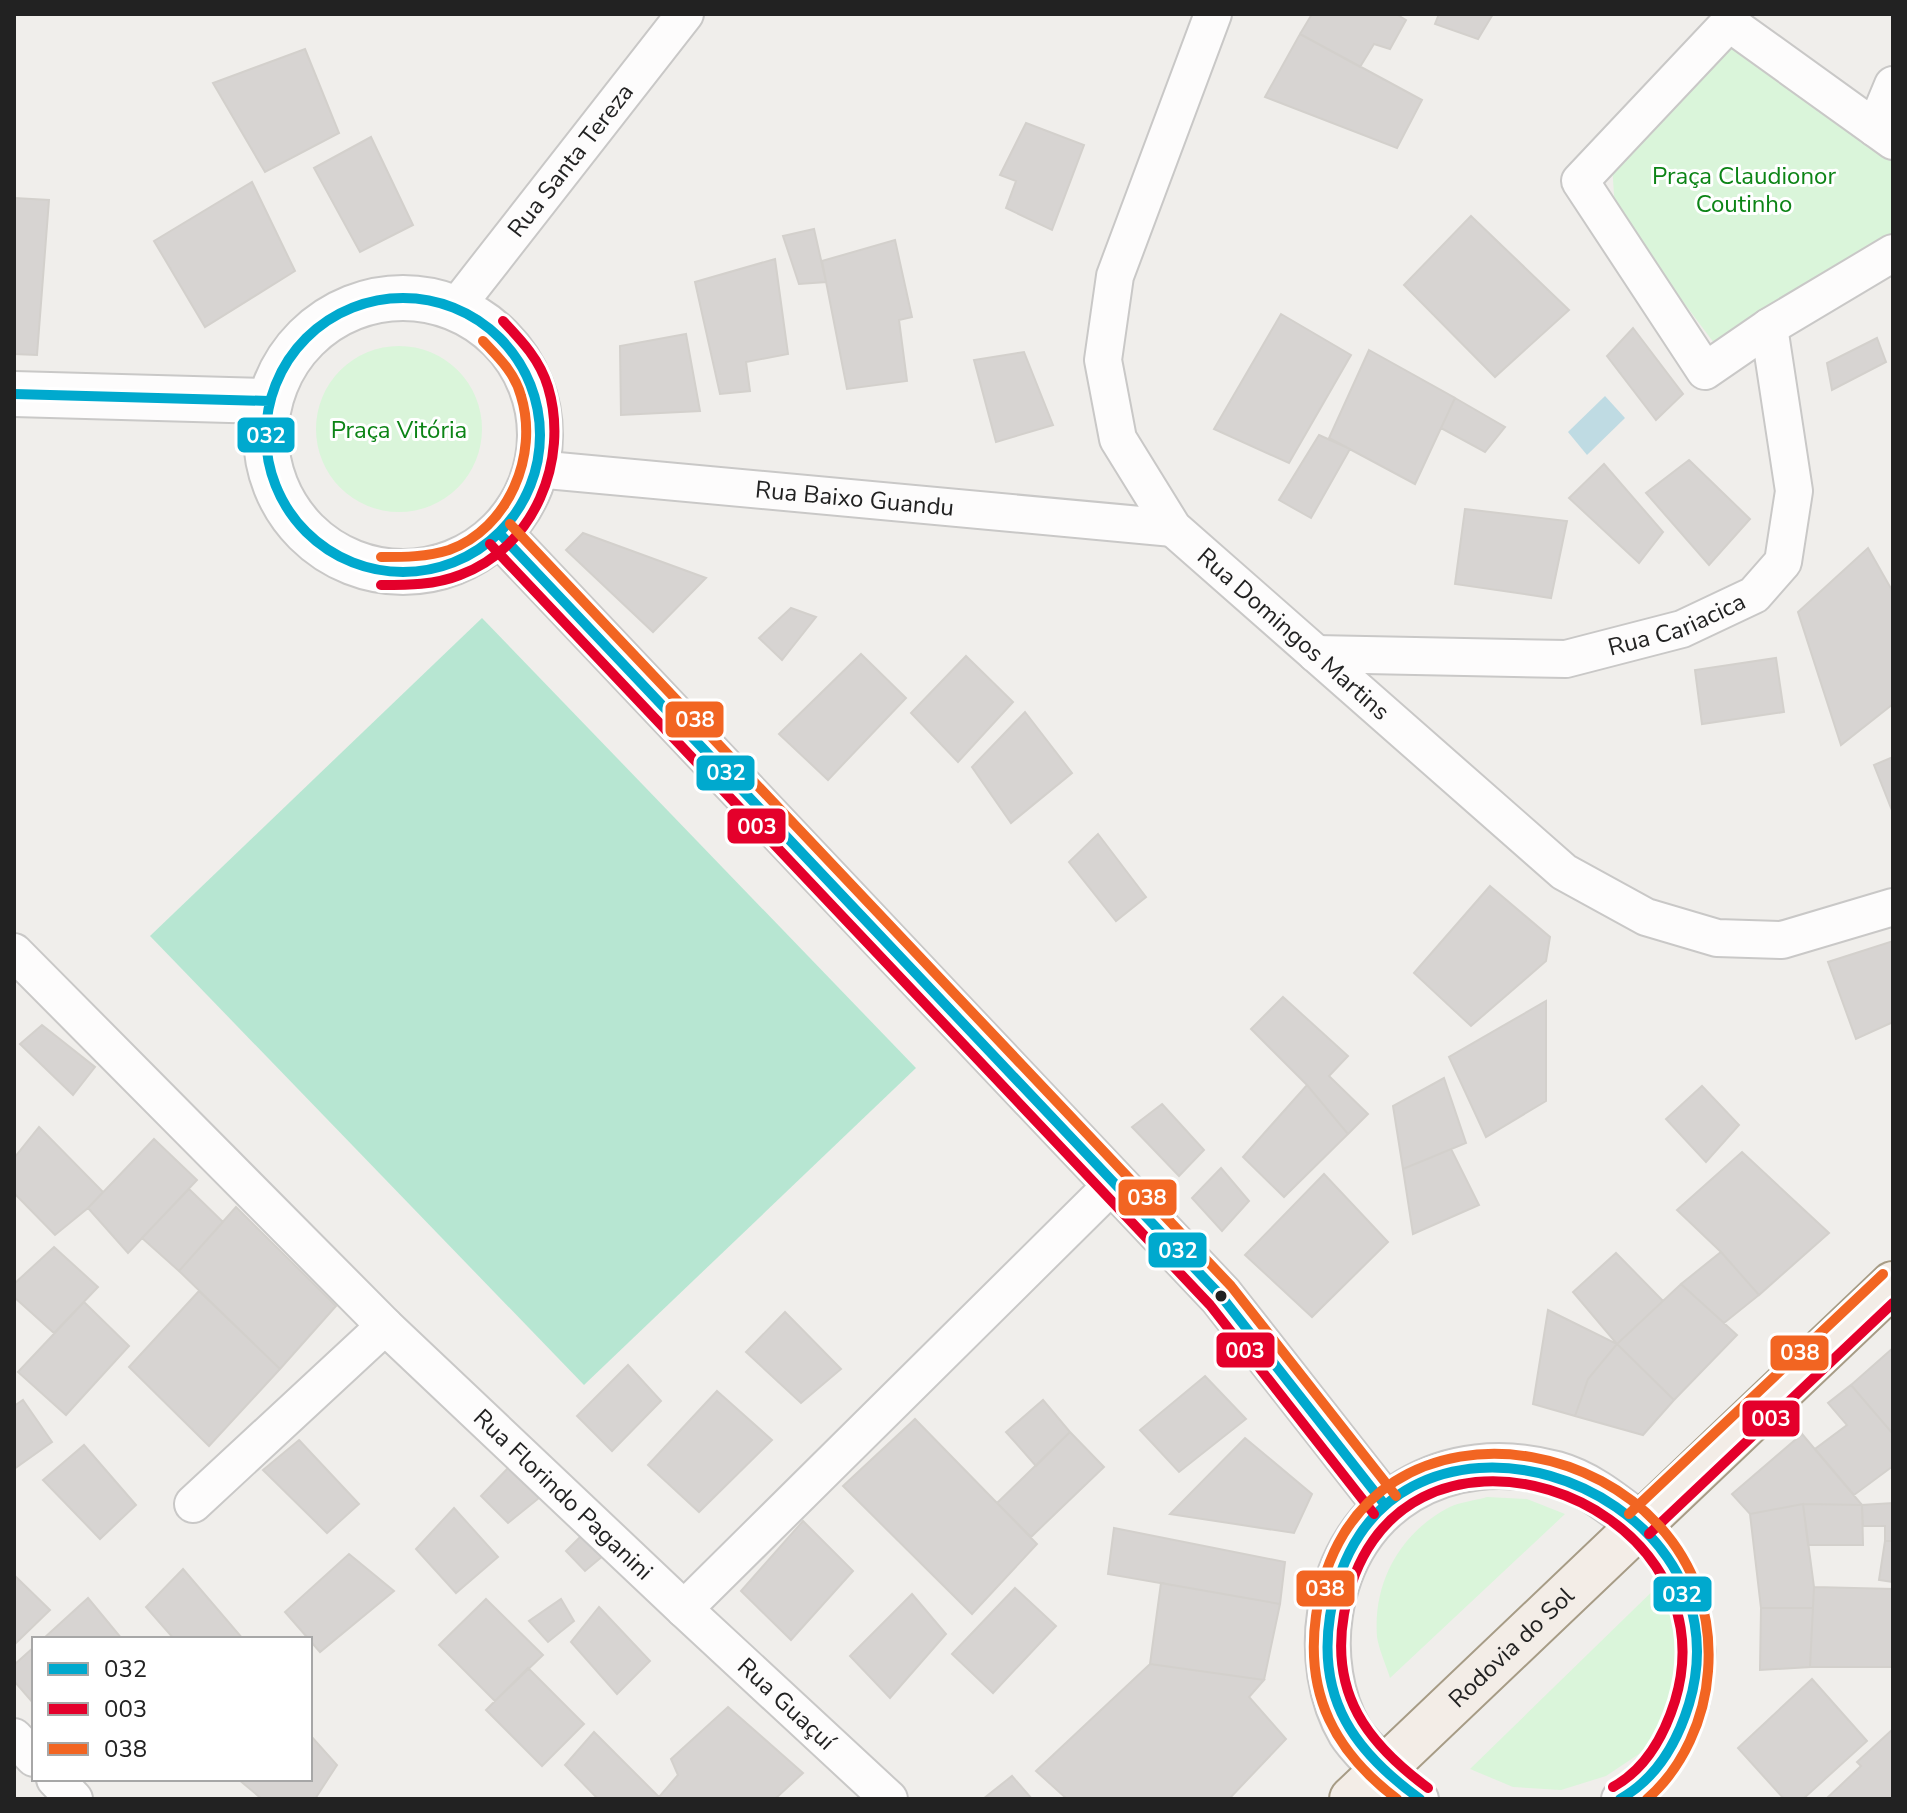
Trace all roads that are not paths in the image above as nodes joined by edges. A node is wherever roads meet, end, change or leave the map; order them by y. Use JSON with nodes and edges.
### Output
{"nodes":[{"id":1,"x":685,"y":14,"type":"edge"},
{"id":2,"x":1213,"y":14,"type":"edge"},
{"id":3,"x":1893,"y":85,"type":"edge"},
{"id":4,"x":1884,"y":134,"type":"edge"},
{"id":5,"x":1893,"y":253,"type":"edge"},
{"id":6,"x":456,"y":307,"type":"junction"},
{"id":7,"x":1769,"y":327,"type":"junction"},
{"id":8,"x":14,"y":394,"type":"edge"},
{"id":9,"x":269,"y":401,"type":"junction"},
{"id":10,"x":536,"y":469,"type":"junction"},
{"id":11,"x":1173,"y":528,"type":"junction"},
{"id":12,"x":500,"y":534,"type":"junction"},
{"id":13,"x":1316,"y":654,"type":"junction"},
{"id":14,"x":1893,"y":907,"type":"edge"},
{"id":15,"x":14,"y":952,"type":"edge"},
{"id":16,"x":1113,"y":1184,"type":"junction"},
{"id":17,"x":1893,"y":1284,"type":"edge"},
{"id":18,"x":385,"y":1326,"type":"junction"},
{"id":19,"x":193,"y":1504,"type":"dead end"},
{"id":20,"x":1385,"y":1505,"type":"junction"},
{"id":21,"x":1639,"y":1524,"type":"junction"},
{"id":22,"x":684,"y":1609,"type":"junction"},
{"id":23,"x":14,"y":1737,"type":"edge"},
{"id":24,"x":32,"y":1756,"type":"edge"},
{"id":25,"x":57,"y":1781,"type":"edge"},
{"id":26,"x":1367,"y":1784,"type":"edge"},
{"id":27,"x":1640,"y":1794,"type":"edge"},
{"id":28,"x":74,"y":1799,"type":"edge"},
{"id":29,"x":889,"y":1799,"type":"edge"},
{"id":30,"x":1420,"y":1799,"type":"edge"}],
"edges":[{"from":1,"to":6,"type":"street","name":"Rua Santa Tereza"},
{"from":2,"to":11,"type":"street","name":"Rua Domingos Martins"},
{"from":3,"to":4,"type":"street"},
{"from":4,"to":7,"type":"street"},
{"from":5,"to":7,"type":"street"},
{"from":6,"to":9,"type":"street"},
{"from":6,"to":10,"type":"street"},
{"from":7,"to":13,"type":"street","name":"Rua Cariacica"},
{"from":8,"to":9,"type":"street"},
{"from":9,"to":12,"type":"street"},
{"from":10,"to":11,"type":"street","name":"Rua Baixo Guandu"},
{"from":10,"to":12,"type":"street"},
{"from":11,"to":13,"type":"street","name":"Rua Domingos Martins"},
{"from":12,"to":16,"type":"street"},
{"from":13,"to":14,"type":"street","name":"Rua Domingos Martins"},
{"from":15,"to":18,"type":"street","name":"Rua Florindo Paganini"},
{"from":16,"to":20,"type":"street"},
{"from":16,"to":22,"type":"street"},
{"from":17,"to":21,"type":"main road","name":"Rodovia do Sol"},
{"from":18,"to":19,"type":"street"},
{"from":18,"to":22,"type":"street","name":"Rua Florindo Paganini"},
{"from":20,"to":21,"type":"street"},
{"from":20,"to":26,"type":"street"},
{"from":21,"to":26,"type":"main road","name":"Rodovia do Sol"},
{"from":21,"to":27,"type":"street"},
{"from":22,"to":29,"type":"street","name":"Rua Guaçuí"},
{"from":23,"to":24,"type":"street"},
{"from":25,"to":28,"type":"street"},
{"from":26,"to":30,"type":"street"}]}
